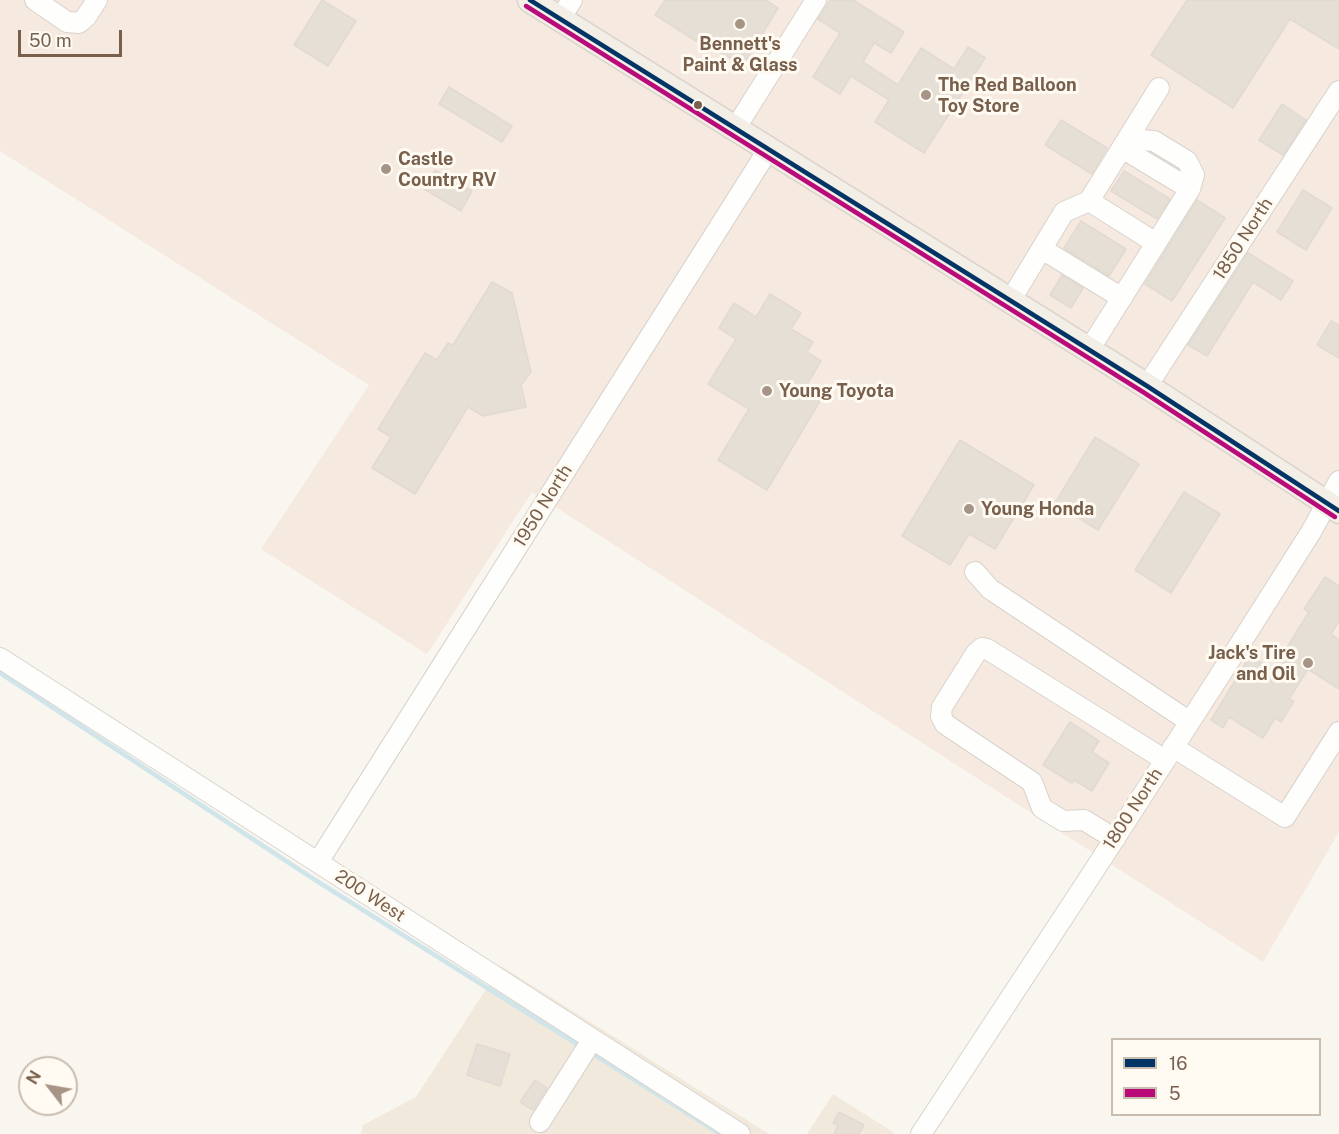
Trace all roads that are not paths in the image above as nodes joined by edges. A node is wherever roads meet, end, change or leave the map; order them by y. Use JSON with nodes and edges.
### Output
{"nodes":[{"id":1,"x":34,"y":0,"type":"edge"},
{"id":2,"x":97,"y":0,"type":"edge"},
{"id":3,"x":530,"y":0,"type":"edge"},
{"id":4,"x":816,"y":0,"type":"edge"},
{"id":5,"x":566,"y":9,"type":"edge"},
{"id":6,"x":1159,"y":88,"type":"dead end"},
{"id":7,"x":1339,"y":91,"type":"edge"},
{"id":8,"x":735,"y":129,"type":"junction"},
{"id":9,"x":1125,"y":143,"type":"junction"},
{"id":10,"x":768,"y":150,"type":"junction"},
{"id":11,"x":1089,"y":201,"type":"junction"},
{"id":12,"x":1156,"y":243,"type":"junction"},
{"id":13,"x":1042,"y":249,"type":"junction"},
{"id":14,"x":1122,"y":298,"type":"junction"},
{"id":15,"x":1010,"y":301,"type":"junction"},
{"id":16,"x":1089,"y":350,"type":"junction"},
{"id":17,"x":1147,"y":386,"type":"junction"},
{"id":18,"x":1339,"y":481,"type":"edge"},
{"id":19,"x":1333,"y":507,"type":"edge"},
{"id":20,"x":975,"y":572,"type":"dead end"},
{"id":21,"x":0,"y":658,"type":"edge"},
{"id":22,"x":1190,"y":722,"type":"junction"},
{"id":23,"x":1339,"y":732,"type":"edge"},
{"id":24,"x":1169,"y":754,"type":"junction"},
{"id":25,"x":1115,"y":839,"type":"junction"},
{"id":26,"x":318,"y":862,"type":"junction"},
{"id":27,"x":588,"y":1047,"type":"junction"},
{"id":28,"x":540,"y":1122,"type":"dead end"},
{"id":29,"x":740,"y":1134,"type":"edge"},
{"id":30,"x":921,"y":1134,"type":"edge"}],
"edges":[{"from":1,"to":2,"type":"street"},
{"from":3,"to":5,"type":"main road"},
{"from":4,"to":8,"type":"street"},
{"from":5,"to":8,"type":"main road"},
{"from":6,"to":9,"type":"street"},
{"from":7,"to":17,"type":"street","name":"1850 North"},
{"from":8,"to":10,"type":"main road"},
{"from":9,"to":11,"type":"street"},
{"from":9,"to":12,"type":"street"},
{"from":10,"to":15,"type":"main road"},
{"from":10,"to":26,"type":"street","name":"1950 North"},
{"from":11,"to":12,"type":"street"},
{"from":11,"to":13,"type":"street"},
{"from":12,"to":14,"type":"street"},
{"from":13,"to":14,"type":"street"},
{"from":13,"to":15,"type":"street"},
{"from":14,"to":16,"type":"street"},
{"from":15,"to":16,"type":"main road"},
{"from":16,"to":17,"type":"main road"},
{"from":17,"to":19,"type":"main road"},
{"from":18,"to":19,"type":"street","name":"1800 North"},
{"from":19,"to":22,"type":"street","name":"1800 North"},
{"from":20,"to":22,"type":"street"},
{"from":21,"to":26,"type":"street","name":"200 West"},
{"from":22,"to":24,"type":"street","name":"1800 North"},
{"from":23,"to":24,"type":"street"},
{"from":24,"to":25,"type":"street","name":"1800 North"},
{"from":24,"to":25,"type":"street"},
{"from":25,"to":30,"type":"street","name":"1800 North"},
{"from":26,"to":27,"type":"street","name":"200 West"},
{"from":27,"to":28,"type":"street"},
{"from":27,"to":29,"type":"street","name":"200 West"}]}
